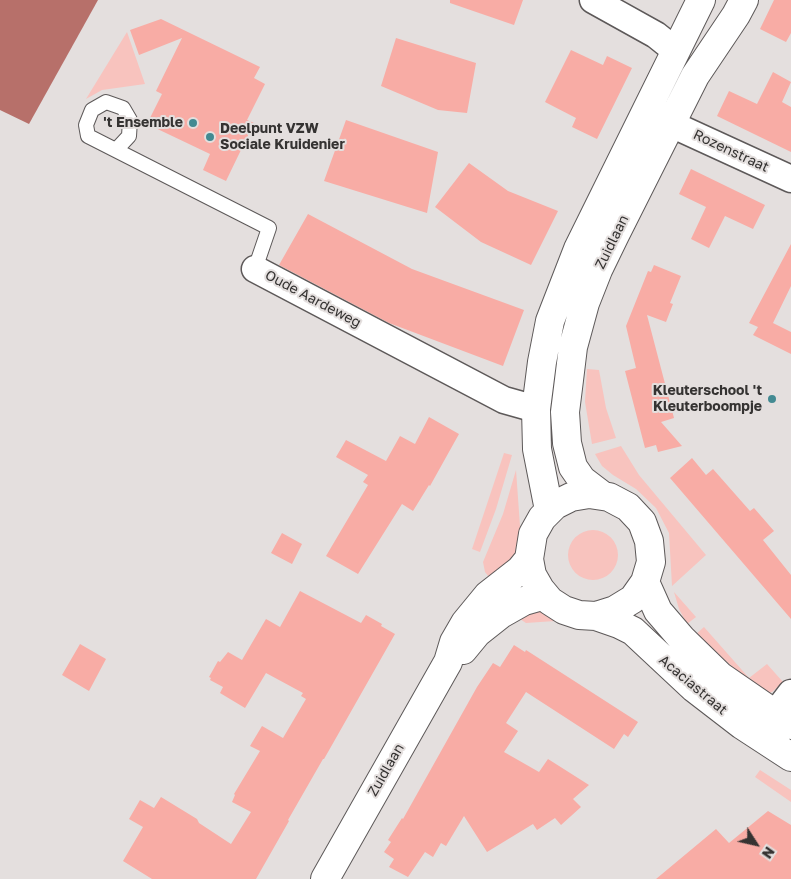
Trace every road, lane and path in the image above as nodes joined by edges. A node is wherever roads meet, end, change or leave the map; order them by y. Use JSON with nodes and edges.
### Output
{"nodes":[{"id":1,"x":593,"y":0,"type":"edge"},
{"id":2,"x":701,"y":0,"type":"edge"},
{"id":3,"x":744,"y":0,"type":"edge"},
{"id":4,"x":676,"y":51,"type":"junction"},
{"id":5,"x":671,"y":124,"type":"junction"},
{"id":6,"x":116,"y":150,"type":"dead end"},
{"id":7,"x":791,"y":179,"type":"edge"},
{"id":8,"x":255,"y":268,"type":"joint"},
{"id":9,"x":536,"y":409,"type":"junction"},
{"id":10,"x":603,"y":496,"type":"junction"},
{"id":11,"x":549,"y":510,"type":"junction"},
{"id":12,"x":529,"y":559,"type":"junction"},
{"id":13,"x":645,"y":582,"type":"junction"},
{"id":14,"x":544,"y":595,"type":"junction"},
{"id":15,"x":596,"y":616,"type":"junction"},
{"id":16,"x":448,"y":662,"type":"junction"},
{"id":17,"x":786,"y":711,"type":"edge"},
{"id":18,"x":791,"y":757,"type":"edge"},
{"id":19,"x":325,"y":879,"type":"edge"}],
"edges":[{"from":1,"to":4,"type":"street"},
{"from":2,"to":4,"type":"main road","name":"Zuidlaan"},
{"from":3,"to":5,"type":"main road","name":"Zuidlaan"},
{"from":4,"to":9,"type":"main road","name":"Zuidlaan"},
{"from":5,"to":7,"type":"street","name":"Rozenstraat"},
{"from":5,"to":10,"type":"main road","name":"Zuidlaan"},
{"from":6,"to":8,"type":"lane","name":"Oude Aardeweg"},
{"from":8,"to":9,"type":"street","name":"Oude Aardeweg"},
{"from":9,"to":11,"type":"main road","name":"Zuidlaan"},
{"from":10,"to":11,"type":"main road","name":"Acaciastraat"},
{"from":10,"to":13,"type":"main road","name":"Acaciastraat"},
{"from":11,"to":12,"type":"main road","name":"Acaciastraat"},
{"from":12,"to":14,"type":"main road","name":"Acaciastraat"},
{"from":12,"to":16,"type":"main road","name":"Zuidlaan"},
{"from":13,"to":15,"type":"main road","name":"Acaciastraat"},
{"from":13,"to":17,"type":"main road","name":"Acaciastraat"},
{"from":14,"to":15,"type":"main road","name":"Acaciastraat"},
{"from":14,"to":16,"type":"main road","name":"Zuidlaan"},
{"from":15,"to":18,"type":"main road","name":"Acaciastraat"},
{"from":16,"to":19,"type":"main road","name":"Zuidlaan"}]}
